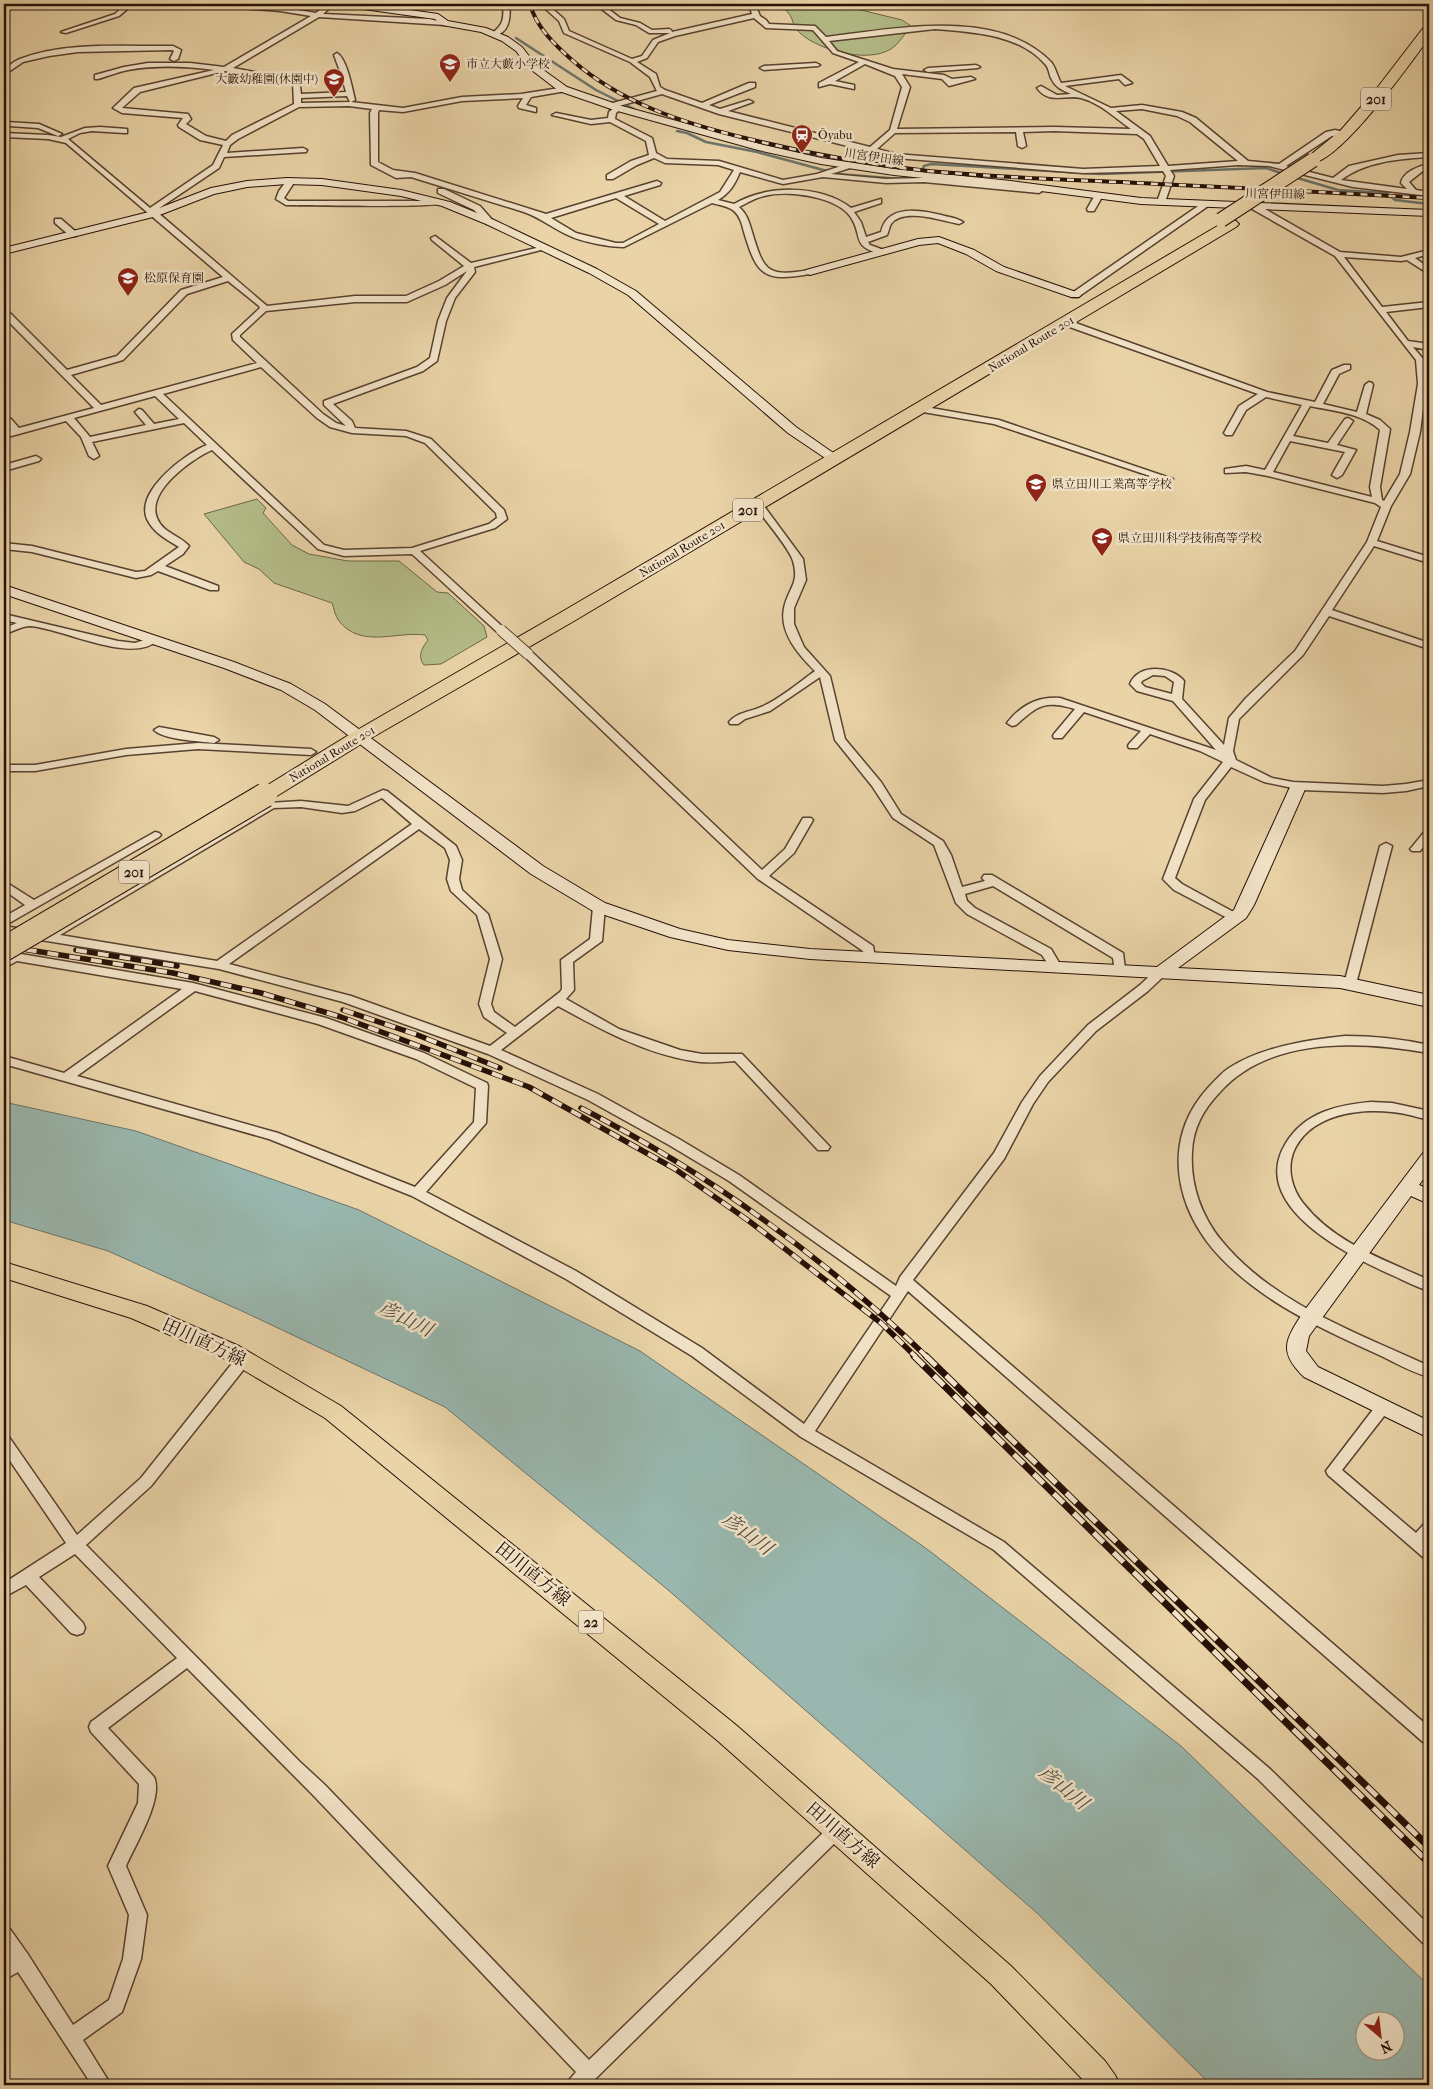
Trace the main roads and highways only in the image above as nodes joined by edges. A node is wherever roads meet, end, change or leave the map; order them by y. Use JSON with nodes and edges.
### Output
{"nodes":[{"id":1,"x":1429,"y":30,"type":"edge"},
{"id":2,"x":1429,"y":45,"type":"edge"},
{"id":3,"x":1317,"y":161,"type":"junction"},
{"id":4,"x":1087,"y":300,"type":"junction"},
{"id":5,"x":831,"y":455,"type":"junction"},
{"id":6,"x":355,"y":733,"type":"junction"},
{"id":7,"x":259,"y":790,"type":"junction"},
{"id":8,"x":4,"y":931,"type":"edge"},
{"id":9,"x":4,"y":949,"type":"edge"},
{"id":10,"x":4,"y":1270,"type":"edge"},
{"id":11,"x":1105,"y":2085,"type":"edge"}],
"edges":[{"from":1,"to":3,"type":"highway","name":"National Route 201","number":"201"},
{"from":2,"to":3,"type":"highway","name":"National Route 201","number":"201"},
{"from":3,"to":4,"type":"highway","name":"National Route 201","number":"201"},
{"from":4,"to":5,"type":"highway","name":"National Route 201","number":"201"},
{"from":4,"to":5,"type":"highway","name":"National Route 201","number":"201"},
{"from":5,"to":6,"type":"highway","name":"National Route 201","number":"201"},
{"from":5,"to":6,"type":"highway","name":"National Route 201","number":"201"},
{"from":6,"to":7,"type":"highway","name":"National Route 201","number":"201"},
{"from":6,"to":7,"type":"highway","name":"National Route 201","number":"201"},
{"from":7,"to":8,"type":"highway","name":"National Route 201","number":"201"},
{"from":7,"to":9,"type":"highway","name":"National Route 201","number":"201","bridge":true},
{"from":10,"to":11,"type":"main road","name":"田川直方線","number":"22"}]}
